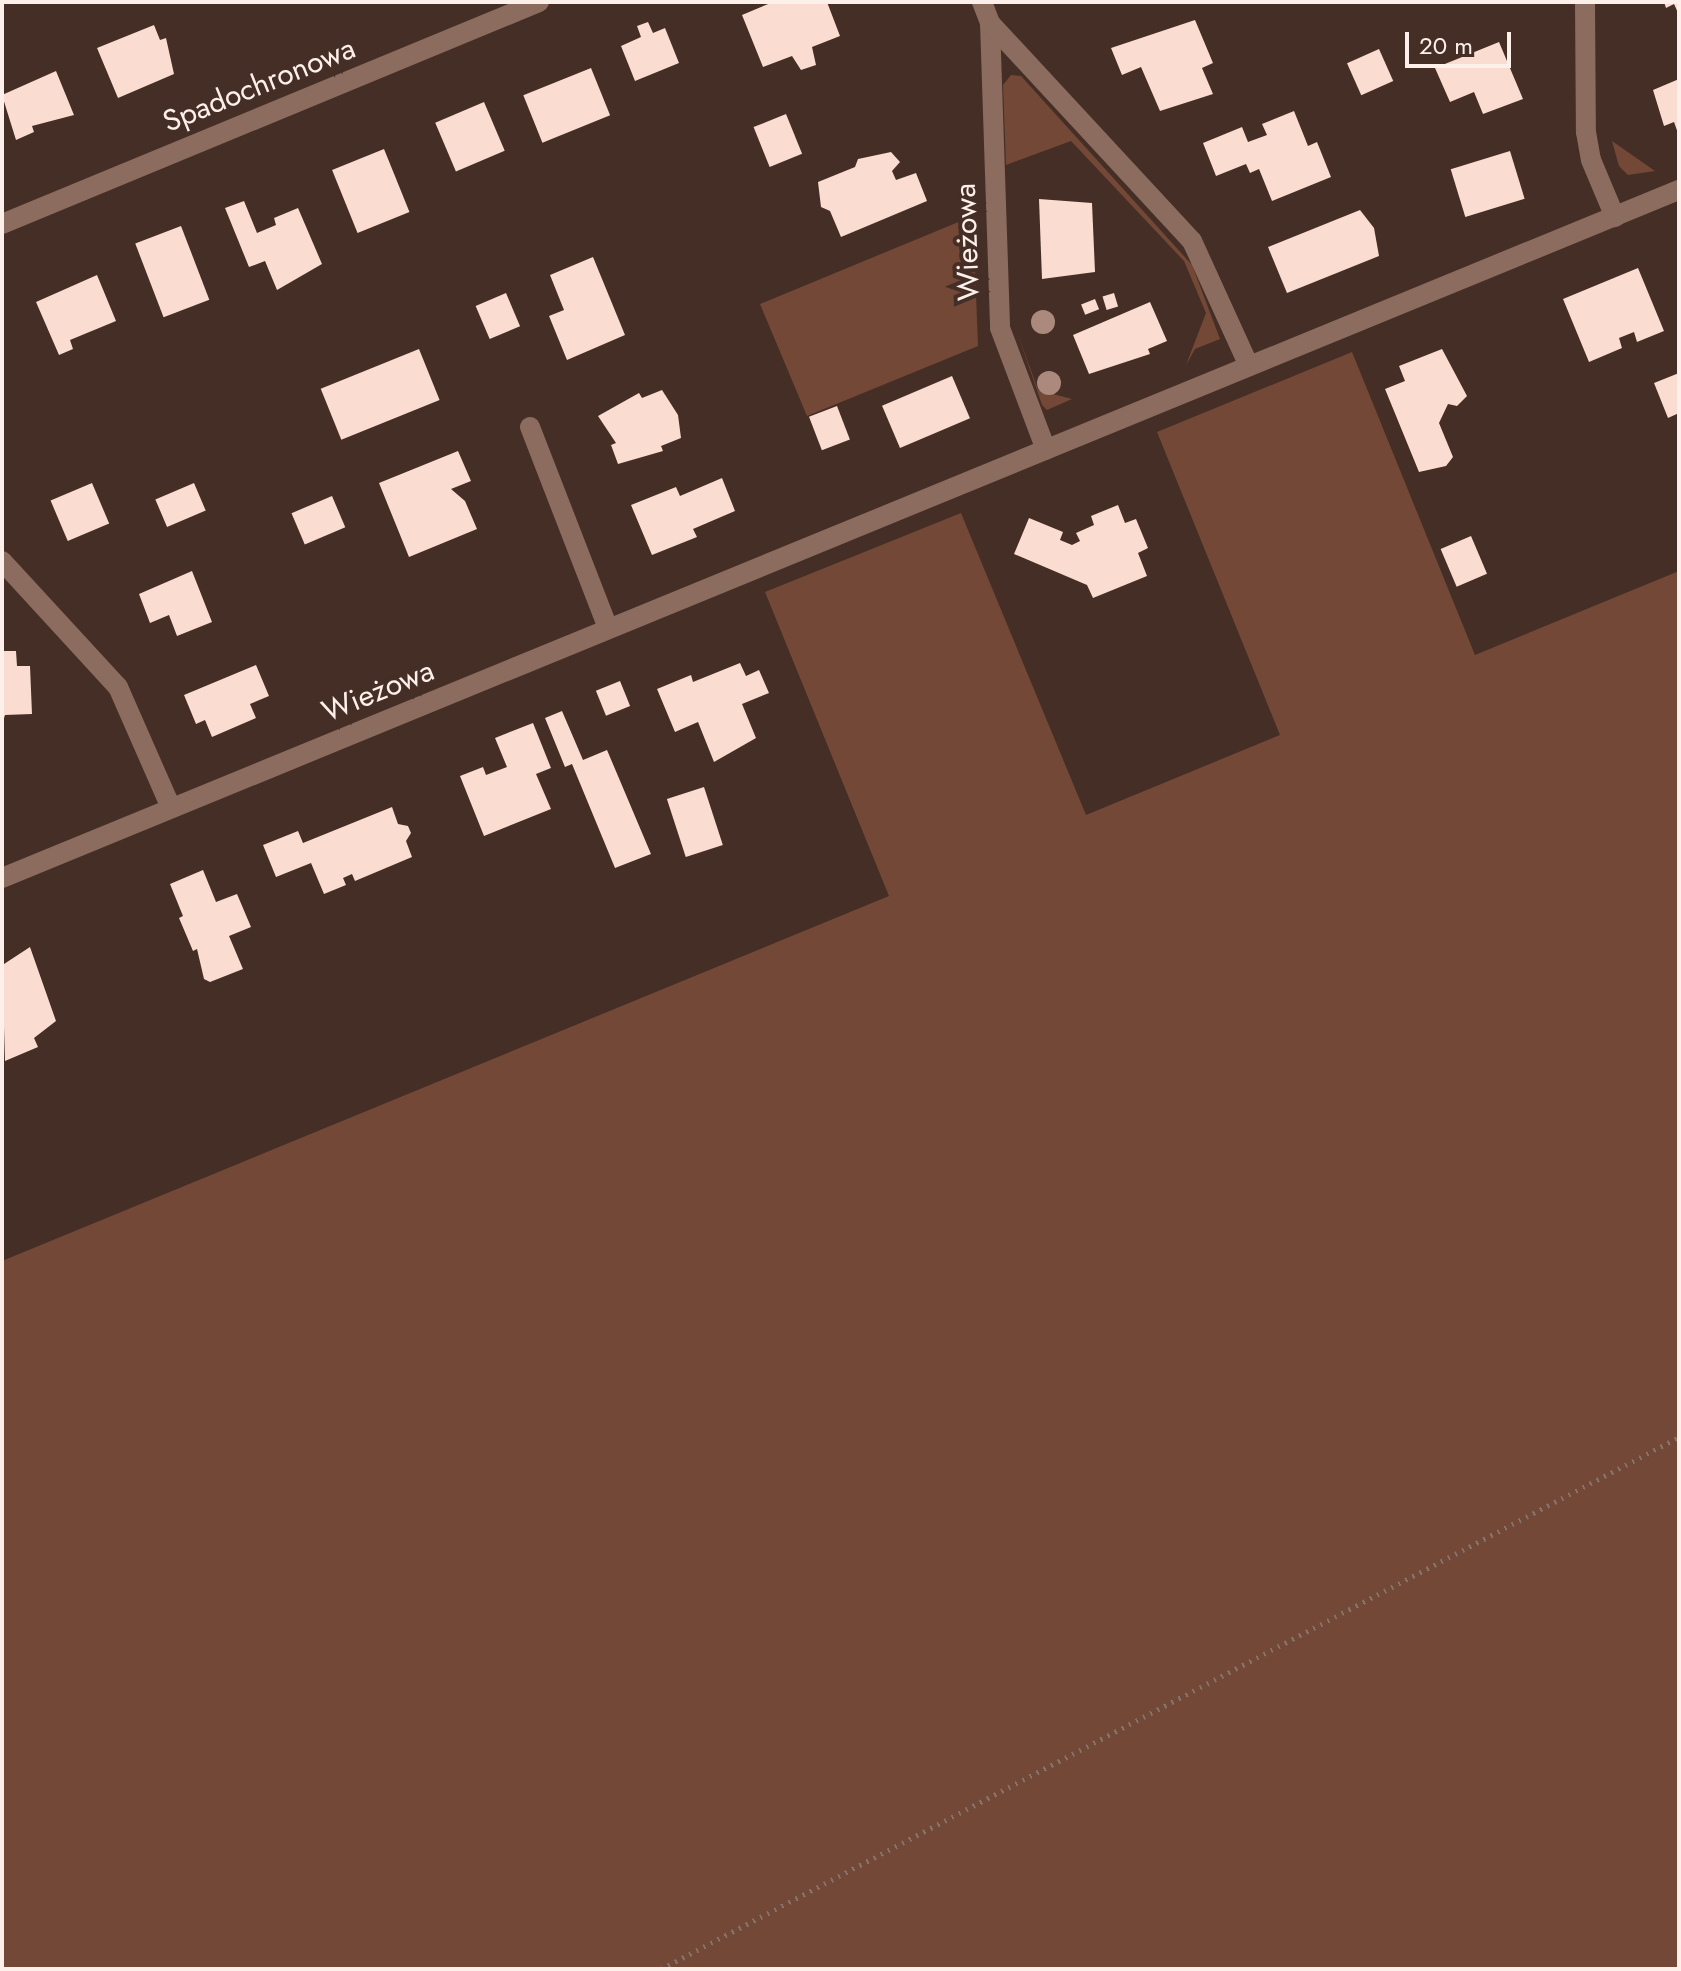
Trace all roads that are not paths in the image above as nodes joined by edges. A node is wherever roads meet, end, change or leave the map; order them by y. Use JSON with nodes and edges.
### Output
{"nodes":[{"id":1,"x":539,"y":2,"type":"edge"},
{"id":2,"x":982,"y":2,"type":"edge"},
{"id":3,"x":1585,"y":2,"type":"edge"},
{"id":4,"x":990,"y":23,"type":"junction"},
{"id":5,"x":1679,"y":190,"type":"edge"},
{"id":6,"x":1615,"y":217,"type":"junction"},
{"id":7,"x":2,"y":224,"type":"edge"},
{"id":8,"x":1249,"y":366,"type":"junction"},
{"id":9,"x":530,"y":427,"type":"dead end"},
{"id":10,"x":1046,"y":450,"type":"junction"},
{"id":11,"x":2,"y":561,"type":"edge"},
{"id":12,"x":608,"y":628,"type":"junction"},
{"id":13,"x":171,"y":808,"type":"junction"},
{"id":14,"x":2,"y":878,"type":"edge"}],
"edges":[{"from":1,"to":7,"type":"street","name":"Spadochronowa"},
{"from":2,"to":4,"type":"street","name":"Wieżowa"},
{"from":3,"to":6,"type":"street"},
{"from":4,"to":8,"type":"street","name":"Wieżowa"},
{"from":4,"to":10,"type":"street","name":"Wieżowa"},
{"from":5,"to":6,"type":"street","name":"Wieżowa"},
{"from":6,"to":8,"type":"street","name":"Wieżowa"},
{"from":8,"to":10,"type":"street","name":"Wieżowa"},
{"from":9,"to":12,"type":"street"},
{"from":10,"to":12,"type":"street","name":"Wieżowa"},
{"from":11,"to":13,"type":"street"},
{"from":12,"to":13,"type":"street","name":"Wieżowa"},
{"from":13,"to":14,"type":"street","name":"Wieżowa"}]}
